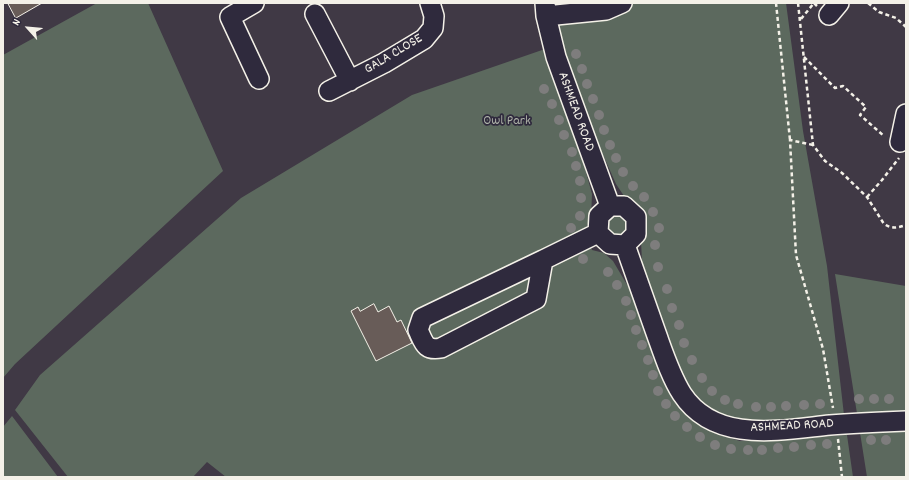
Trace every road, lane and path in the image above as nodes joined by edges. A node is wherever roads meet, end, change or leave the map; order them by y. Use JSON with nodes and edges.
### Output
{"nodes":[{"id":1,"x":254,"y":3,"type":"edge"},
{"id":2,"x":430,"y":3,"type":"edge"},
{"id":3,"x":622,"y":3,"type":"edge"},
{"id":4,"x":776,"y":3,"type":"edge"},
{"id":5,"x":798,"y":3,"type":"edge"},
{"id":6,"x":868,"y":3,"type":"edge"},
{"id":7,"x":545,"y":9,"type":"edge"},
{"id":8,"x":315,"y":14,"type":"dead end"},
{"id":9,"x":906,"y":27,"type":"edge"},
{"id":10,"x":804,"y":57,"type":"junction"},
{"id":11,"x":259,"y":79,"type":"dead end"},
{"id":12,"x":350,"y":81,"type":"junction"},
{"id":13,"x":329,"y":91,"type":"dead end"},
{"id":14,"x":906,"y":114,"type":"edge"},
{"id":15,"x":790,"y":140,"type":"junction"},
{"id":16,"x":813,"y":146,"type":"junction"},
{"id":17,"x":895,"y":146,"type":"junction"},
{"id":18,"x":867,"y":197,"type":"junction"},
{"id":19,"x":610,"y":206,"type":"junction"},
{"id":20,"x":906,"y":225,"type":"edge"},
{"id":21,"x":598,"y":233,"type":"junction"},
{"id":22,"x":624,"y":244,"type":"junction"},
{"id":23,"x":543,"y":260,"type":"junction"},
{"id":24,"x":906,"y":421,"type":"edge"},
{"id":25,"x":836,"y":425,"type":"junction"},
{"id":26,"x":842,"y":477,"type":"edge"}],
"edges":[{"from":1,"to":11,"type":"street"},
{"from":2,"to":12,"type":"street","name":"GALA CLOSE"},
{"from":3,"to":7,"type":"street","name":"ASHMEAD ROAD"},
{"from":4,"to":15,"type":"path"},
{"from":5,"to":10,"type":"path"},
{"from":6,"to":9,"type":"path"},
{"from":7,"to":19,"type":"street","name":"ASHMEAD ROAD"},
{"from":8,"to":12,"type":"street","name":"GALA CLOSE"},
{"from":10,"to":16,"type":"path"},
{"from":10,"to":17,"type":"path"},
{"from":12,"to":13,"type":"street","name":"GALA CLOSE"},
{"from":14,"to":17,"type":"street"},
{"from":15,"to":16,"type":"path"},
{"from":15,"to":25,"type":"path"},
{"from":16,"to":18,"type":"path"},
{"from":17,"to":18,"type":"path"},
{"from":18,"to":20,"type":"path"},
{"from":19,"to":21,"type":"street"},
{"from":19,"to":22,"type":"street"},
{"from":21,"to":22,"type":"street"},
{"from":21,"to":23,"type":"street"},
{"from":22,"to":25,"type":"street","name":"ASHMEAD ROAD"},
{"from":23,"to":23,"type":"street"},
{"from":24,"to":25,"type":"street","name":"ASHMEAD ROAD"},
{"from":25,"to":26,"type":"path"}]}
